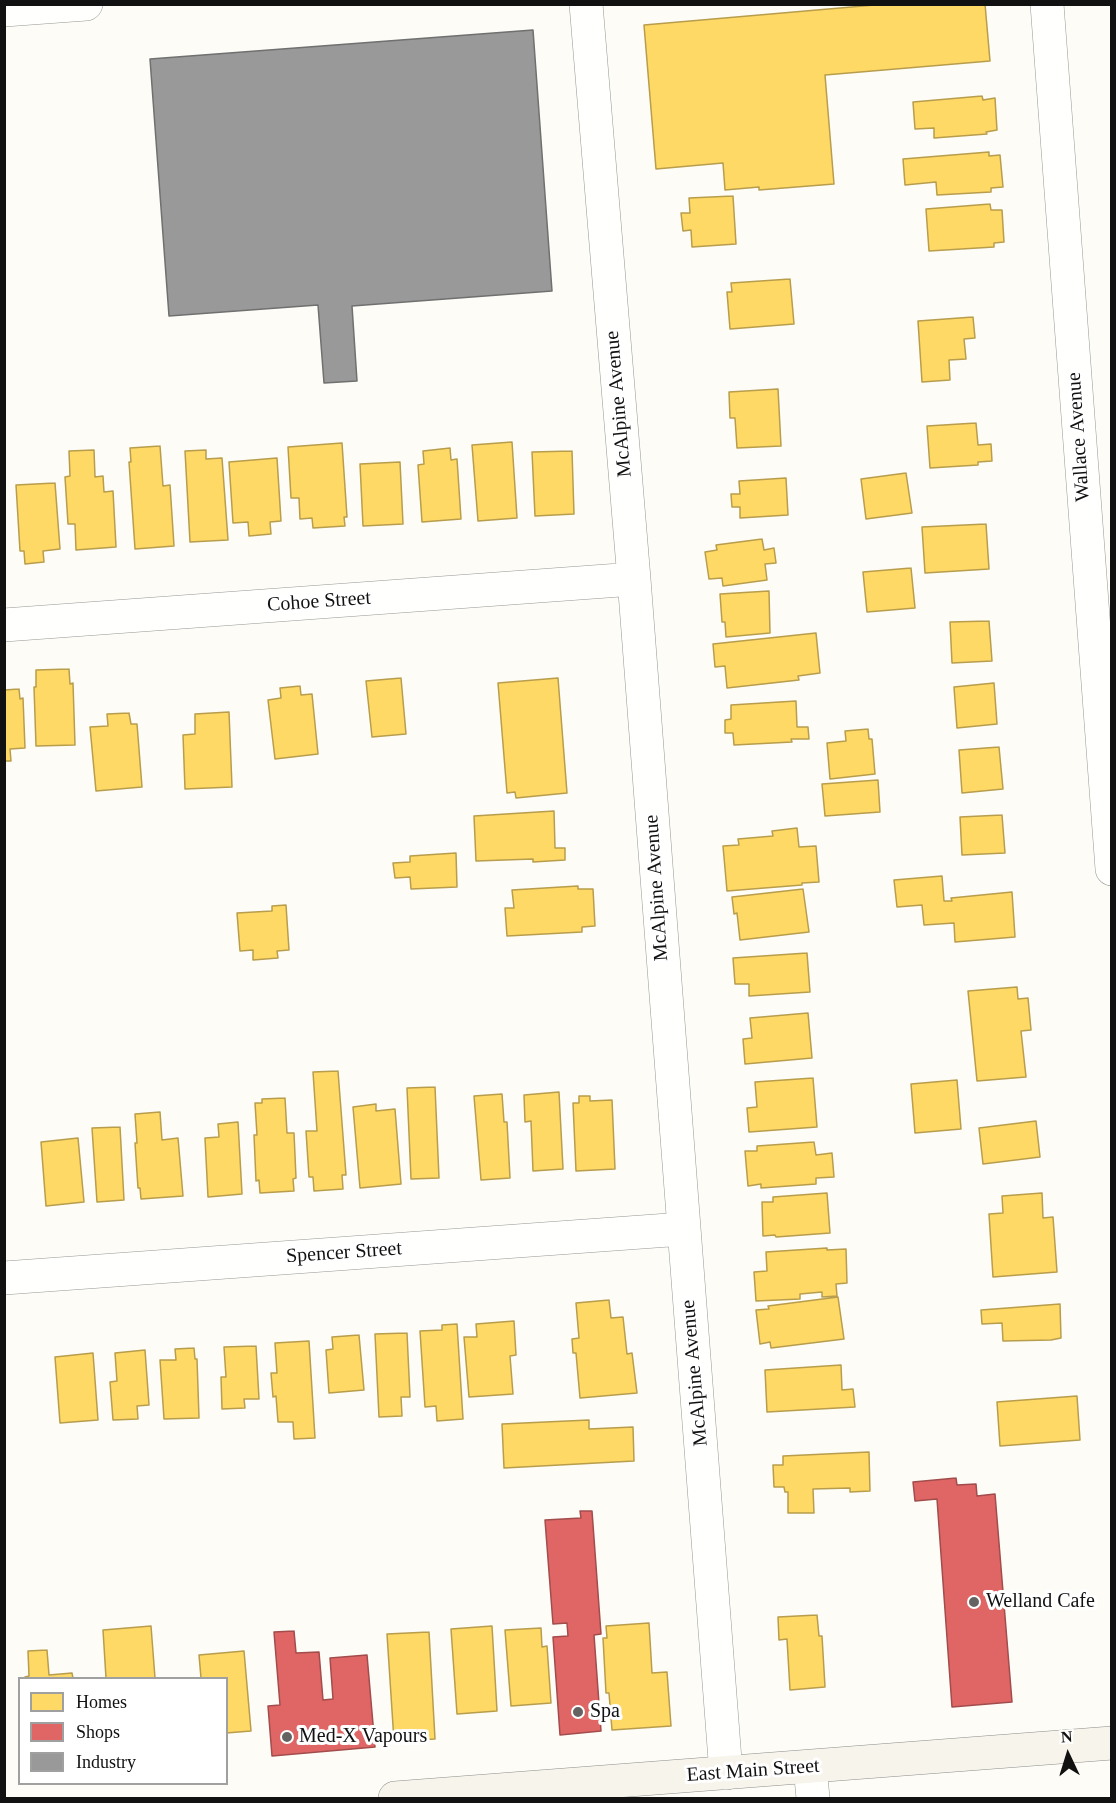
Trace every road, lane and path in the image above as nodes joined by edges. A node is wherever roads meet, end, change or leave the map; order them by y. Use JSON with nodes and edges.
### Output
{"nodes":[{"id":1,"x":86,"y":4,"type":"edge"},
{"id":2,"x":586,"y":4,"type":"edge"},
{"id":3,"x":1047,"y":4,"type":"edge"},
{"id":4,"x":4,"y":10,"type":"edge"},
{"id":5,"x":634,"y":579,"type":"junction"},
{"id":6,"x":4,"y":625,"type":"edge"},
{"id":7,"x":1112,"y":869,"type":"edge"},
{"id":8,"x":683,"y":1229,"type":"junction"},
{"id":9,"x":4,"y":1278,"type":"edge"},
{"id":10,"x":1112,"y":1743,"type":"edge"},
{"id":11,"x":726,"y":1773,"type":"junction"},
{"id":12,"x":811,"y":1783,"type":"edge"},
{"id":13,"x":395,"y":1798,"type":"edge"}],
"edges":[{"from":1,"to":4,"type":"street"},
{"from":2,"to":5,"type":"street","name":"McAlpine Avenue"},
{"from":3,"to":7,"type":"street","name":"Wallace Avenue"},
{"from":5,"to":6,"type":"street","name":"Cohoe Street"},
{"from":5,"to":8,"type":"street","name":"McAlpine Avenue"},
{"from":8,"to":9,"type":"street","name":"Spencer Street"},
{"from":8,"to":11,"type":"street","name":"McAlpine Avenue"},
{"from":10,"to":12,"type":"main road","name":"East Main Street"},
{"from":11,"to":12,"type":"main road","name":"East Main Street"},
{"from":11,"to":13,"type":"main road","name":"East Main Street"}]}
